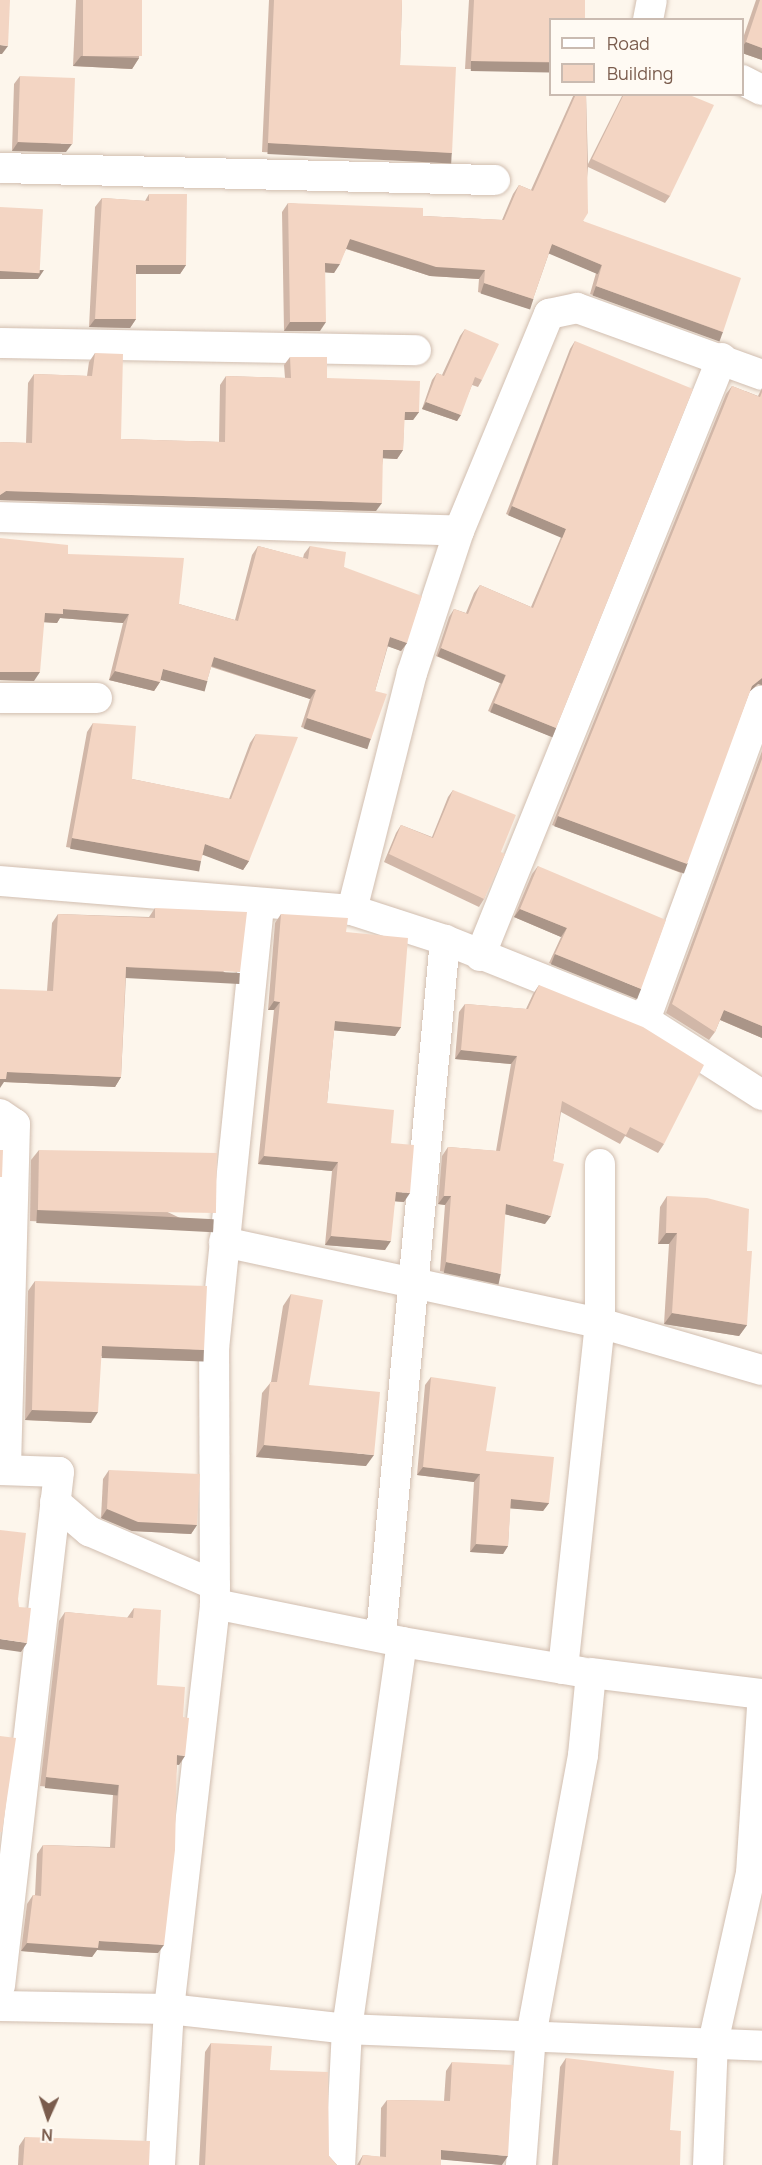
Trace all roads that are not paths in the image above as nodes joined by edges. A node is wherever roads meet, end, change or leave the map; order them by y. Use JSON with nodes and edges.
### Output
{"nodes":[{"id":1,"x":652,"y":0,"type":"edge"},
{"id":2,"x":648,"y":18,"type":"edge"},
{"id":3,"x":744,"y":81,"type":"edge"},
{"id":4,"x":762,"y":90,"type":"edge"},
{"id":5,"x":0,"y":168,"type":"edge"},
{"id":6,"x":495,"y":180,"type":"dead end"},
{"id":7,"x":0,"y":343,"type":"edge"},
{"id":8,"x":416,"y":350,"type":"dead end"},
{"id":9,"x":722,"y":358,"type":"junction"},
{"id":10,"x":762,"y":375,"type":"edge"},
{"id":11,"x":0,"y":517,"type":"edge"},
{"id":12,"x":459,"y":531,"type":"junction"},
{"id":13,"x":0,"y":698,"type":"edge"},
{"id":14,"x":97,"y":698,"type":"dead end"},
{"id":15,"x":762,"y":701,"type":"edge"},
{"id":16,"x":0,"y":881,"type":"edge"},
{"id":17,"x":259,"y":905,"type":"junction"},
{"id":18,"x":352,"y":910,"type":"junction"},
{"id":19,"x":445,"y":940,"type":"junction"},
{"id":20,"x":480,"y":956,"type":"junction"},
{"id":21,"x":645,"y":1020,"type":"junction"},
{"id":22,"x":762,"y":1095,"type":"edge"},
{"id":23,"x":0,"y":1114,"type":"edge"},
{"id":24,"x":600,"y":1164,"type":"dead end"},
{"id":25,"x":224,"y":1242,"type":"junction"},
{"id":26,"x":6,"y":1246,"type":"edge"},
{"id":27,"x":414,"y":1280,"type":"junction"},
{"id":28,"x":600,"y":1323,"type":"junction"},
{"id":29,"x":762,"y":1370,"type":"edge"},
{"id":30,"x":3,"y":1470,"type":"edge"},
{"id":31,"x":55,"y":1502,"type":"junction"},
{"id":32,"x":215,"y":1594,"type":"junction"},
{"id":33,"x":391,"y":1639,"type":"junction"},
{"id":34,"x":577,"y":1671,"type":"junction"},
{"id":35,"x":762,"y":1694,"type":"edge"},
{"id":36,"x":762,"y":1706,"type":"edge"},
{"id":37,"x":756,"y":1873,"type":"edge"},
{"id":38,"x":0,"y":1986,"type":"edge"},
{"id":39,"x":0,"y":2006,"type":"edge"},
{"id":40,"x":169,"y":2009,"type":"junction"},
{"id":41,"x":347,"y":2029,"type":"junction"},
{"id":42,"x":531,"y":2036,"type":"junction"},
{"id":43,"x":713,"y":2043,"type":"junction"},
{"id":44,"x":762,"y":2046,"type":"edge"},
{"id":45,"x":160,"y":2165,"type":"edge"},
{"id":46,"x":340,"y":2165,"type":"edge"},
{"id":47,"x":521,"y":2165,"type":"edge"},
{"id":48,"x":708,"y":2165,"type":"edge"}],
"edges":[{"from":1,"to":2,"type":"street"},
{"from":3,"to":4,"type":"street"},
{"from":5,"to":6,"type":"street"},
{"from":7,"to":8,"type":"street"},
{"from":9,"to":10,"type":"street"},
{"from":9,"to":12,"type":"street"},
{"from":9,"to":20,"type":"street"},
{"from":11,"to":12,"type":"street"},
{"from":12,"to":18,"type":"street"},
{"from":13,"to":14,"type":"street"},
{"from":15,"to":21,"type":"street"},
{"from":16,"to":17,"type":"street"},
{"from":17,"to":18,"type":"street"},
{"from":17,"to":25,"type":"street"},
{"from":18,"to":19,"type":"street"},
{"from":19,"to":20,"type":"street"},
{"from":19,"to":27,"type":"street"},
{"from":20,"to":21,"type":"street"},
{"from":21,"to":22,"type":"street"},
{"from":23,"to":26,"type":"street"},
{"from":24,"to":28,"type":"street"},
{"from":25,"to":27,"type":"street"},
{"from":25,"to":32,"type":"street"},
{"from":26,"to":30,"type":"street"},
{"from":27,"to":28,"type":"street"},
{"from":27,"to":33,"type":"street"},
{"from":28,"to":29,"type":"street"},
{"from":28,"to":34,"type":"street"},
{"from":30,"to":31,"type":"street"},
{"from":31,"to":32,"type":"street"},
{"from":31,"to":38,"type":"street"},
{"from":32,"to":33,"type":"street"},
{"from":32,"to":40,"type":"street"},
{"from":33,"to":34,"type":"street"},
{"from":33,"to":41,"type":"street"},
{"from":34,"to":35,"type":"street"},
{"from":34,"to":42,"type":"street"},
{"from":36,"to":37,"type":"street"},
{"from":37,"to":43,"type":"street"},
{"from":39,"to":40,"type":"street"},
{"from":40,"to":41,"type":"street"},
{"from":40,"to":45,"type":"street"},
{"from":41,"to":42,"type":"street"},
{"from":41,"to":46,"type":"street"},
{"from":42,"to":43,"type":"street"},
{"from":42,"to":47,"type":"street"},
{"from":43,"to":44,"type":"street"},
{"from":43,"to":48,"type":"street"}]}
